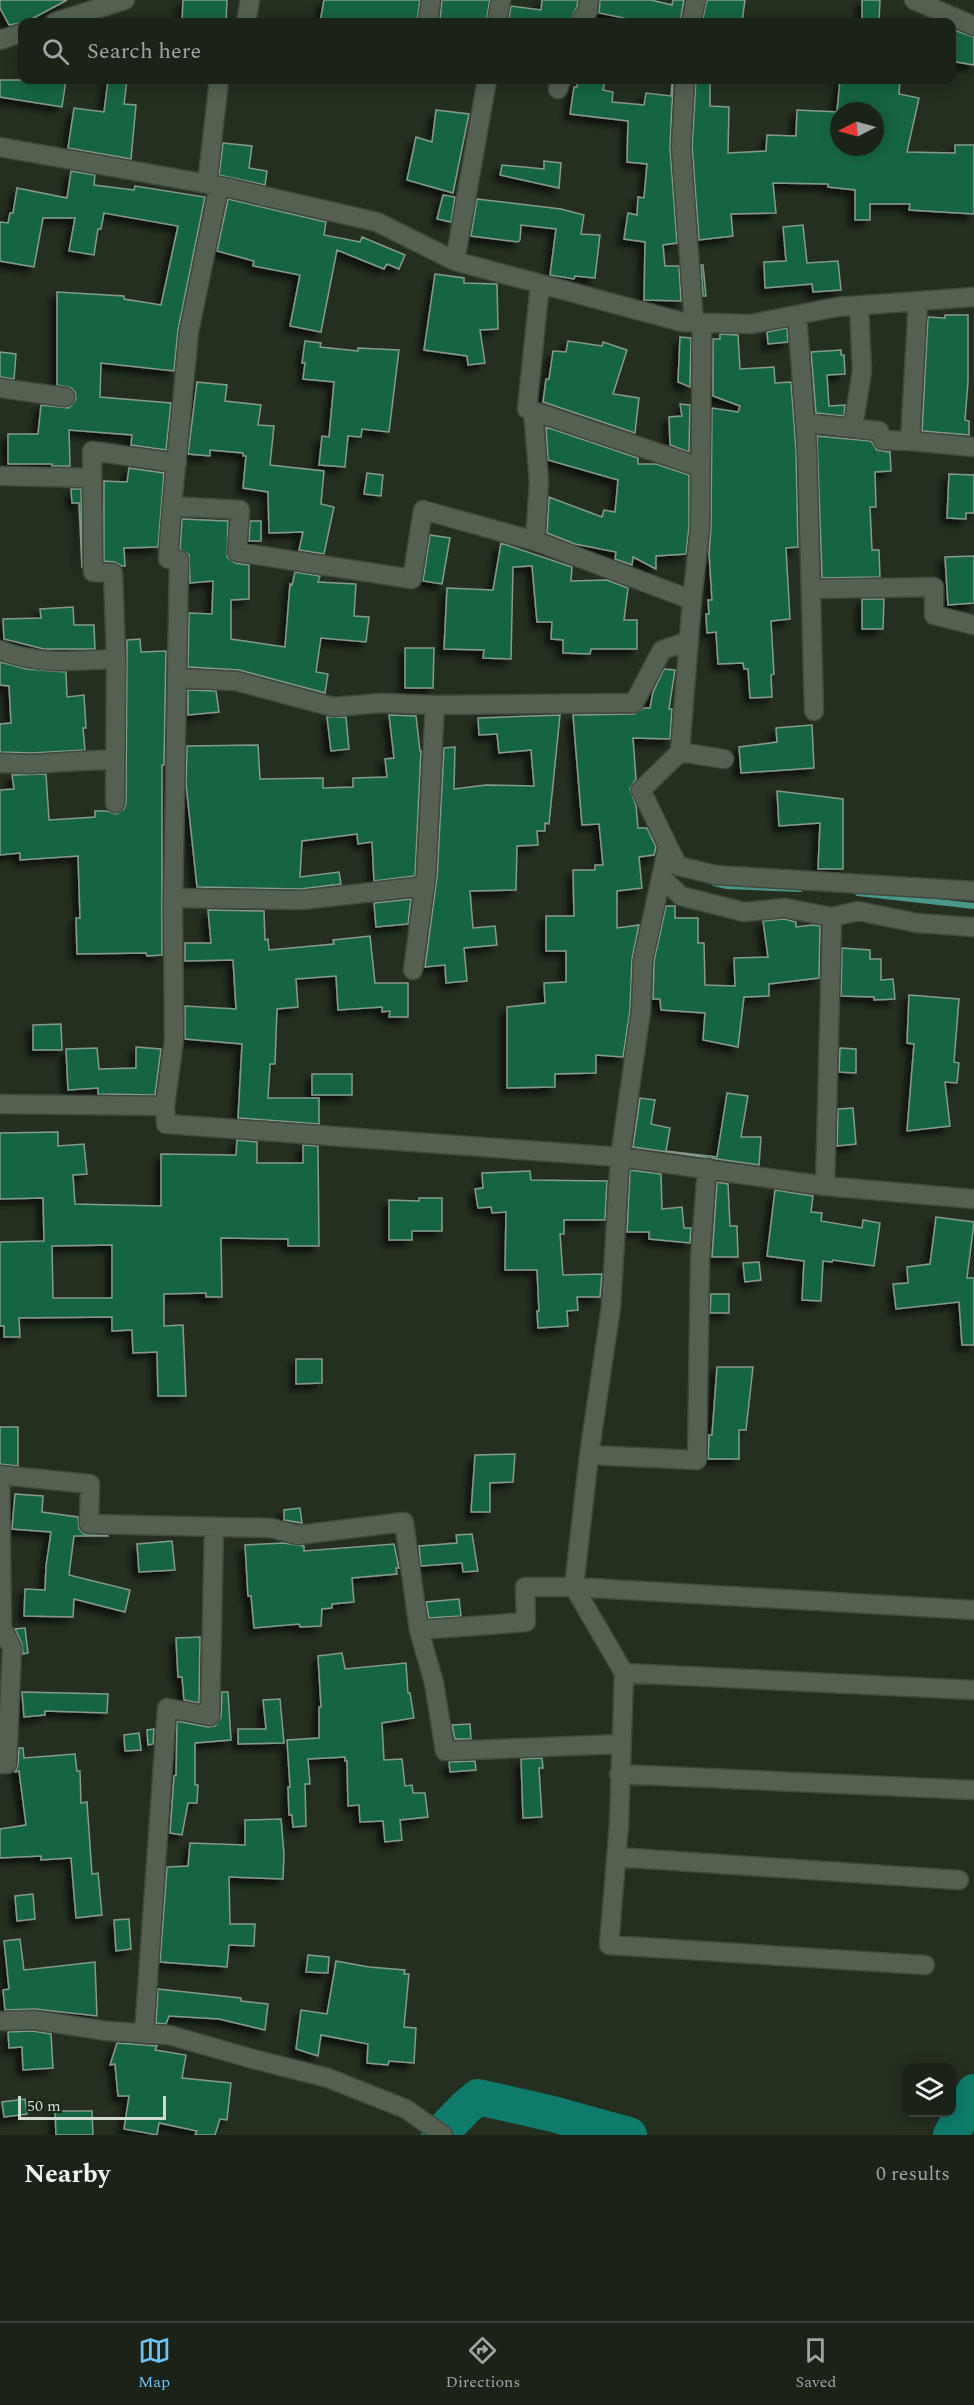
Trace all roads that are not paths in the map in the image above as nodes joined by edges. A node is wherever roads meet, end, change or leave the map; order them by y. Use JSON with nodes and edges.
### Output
{"nodes":[{"id":1,"x":125,"y":0,"type":"edge"},
{"id":2,"x":250,"y":0,"type":"edge"},
{"id":3,"x":431,"y":0,"type":"edge"},
{"id":4,"x":501,"y":0,"type":"edge"},
{"id":5,"x":589,"y":0,"type":"edge"},
{"id":6,"x":696,"y":0,"type":"edge"},
{"id":7,"x":914,"y":0,"type":"edge"},
{"id":8,"x":68,"y":18,"type":"edge"},
{"id":9,"x":247,"y":18,"type":"edge"},
{"id":10,"x":429,"y":18,"type":"edge"},
{"id":11,"x":498,"y":18,"type":"edge"},
{"id":12,"x":583,"y":18,"type":"edge"},
{"id":13,"x":692,"y":18,"type":"edge"},
{"id":14,"x":956,"y":18,"type":"edge"},
{"id":15,"x":956,"y":18,"type":"edge"},
{"id":16,"x":974,"y":26,"type":"edge"},
{"id":17,"x":18,"y":34,"type":"edge"},
{"id":18,"x":0,"y":40,"type":"edge"},
{"id":19,"x":219,"y":84,"type":"edge"},
{"id":20,"x":486,"y":84,"type":"edge"},
{"id":21,"x":685,"y":84,"type":"edge"},
{"id":22,"x":0,"y":147,"type":"edge"},
{"id":23,"x":213,"y":185,"type":"junction"},
{"id":24,"x":455,"y":261,"type":"junction"},
{"id":25,"x":540,"y":284,"type":"junction"},
{"id":26,"x":974,"y":297,"type":"edge"},
{"id":27,"x":918,"y":301,"type":"junction"},
{"id":28,"x":858,"y":306,"type":"junction"},
{"id":29,"x":797,"y":315,"type":"junction"},
{"id":30,"x":698,"y":323,"type":"junction"},
{"id":31,"x":0,"y":388,"type":"edge"},
{"id":32,"x":65,"y":397,"type":"dead end"},
{"id":33,"x":533,"y":411,"type":"junction"},
{"id":34,"x":805,"y":423,"type":"junction"},
{"id":35,"x":853,"y":428,"type":"junction"},
{"id":36,"x":910,"y":441,"type":"junction"},
{"id":37,"x":974,"y":447,"type":"edge"},
{"id":38,"x":177,"y":463,"type":"junction"},
{"id":39,"x":700,"y":466,"type":"junction"},
{"id":40,"x":0,"y":476,"type":"edge"},
{"id":41,"x":92,"y":478,"type":"junction"},
{"id":42,"x":172,"y":506,"type":"junction"},
{"id":43,"x":535,"y":541,"type":"junction"},
{"id":44,"x":811,"y":589,"type":"junction"},
{"id":45,"x":692,"y":600,"type":"junction"},
{"id":46,"x":974,"y":625,"type":"edge"},
{"id":47,"x":689,"y":641,"type":"junction"},
{"id":48,"x":0,"y":650,"type":"edge"},
{"id":49,"x":116,"y":659,"type":"junction"},
{"id":50,"x":177,"y":678,"type":"junction"},
{"id":51,"x":435,"y":705,"type":"junction"},
{"id":52,"x":814,"y":711,"type":"dead end"},
{"id":53,"x":680,"y":752,"type":"junction"},
{"id":54,"x":115,"y":759,"type":"junction"},
{"id":55,"x":724,"y":759,"type":"dead end"},
{"id":56,"x":0,"y":763,"type":"edge"},
{"id":57,"x":115,"y":803,"type":"dead end"},
{"id":58,"x":668,"y":846,"type":"junction"},
{"id":59,"x":661,"y":877,"type":"junction"},
{"id":60,"x":424,"y":886,"type":"junction"},
{"id":61,"x":974,"y":891,"type":"edge"},
{"id":62,"x":173,"y":898,"type":"junction"},
{"id":63,"x":832,"y":917,"type":"junction"},
{"id":64,"x":974,"y":927,"type":"edge"},
{"id":65,"x":412,"y":970,"type":"dead end"},
{"id":66,"x":0,"y":1104,"type":"edge"},
{"id":67,"x":165,"y":1106,"type":"junction"},
{"id":68,"x":620,"y":1157,"type":"junction"},
{"id":69,"x":706,"y":1168,"type":"junction"},
{"id":70,"x":825,"y":1186,"type":"junction"},
{"id":71,"x":974,"y":1199,"type":"edge"},
{"id":72,"x":589,"y":1455,"type":"junction"},
{"id":73,"x":0,"y":1475,"type":"edge"},
{"id":74,"x":214,"y":1527,"type":"junction"},
{"id":75,"x":574,"y":1587,"type":"junction"},
{"id":76,"x":974,"y":1610,"type":"edge"},
{"id":77,"x":419,"y":1630,"type":"junction"},
{"id":78,"x":624,"y":1673,"type":"junction"},
{"id":79,"x":974,"y":1690,"type":"edge"},
{"id":80,"x":620,"y":1744,"type":"junction"},
{"id":81,"x":0,"y":1764,"type":"edge"},
{"id":82,"x":619,"y":1774,"type":"junction"},
{"id":83,"x":974,"y":1790,"type":"edge"},
{"id":84,"x":616,"y":1857,"type":"junction"},
{"id":85,"x":959,"y":1880,"type":"dead end"},
{"id":86,"x":925,"y":1965,"type":"dead end"},
{"id":87,"x":0,"y":2021,"type":"edge"},
{"id":88,"x":144,"y":2034,"type":"junction"},
{"id":89,"x":443,"y":2135,"type":"edge"}],
"edges":[{"from":1,"to":8,"type":"street"},
{"from":2,"to":9,"type":"street"},
{"from":3,"to":10,"type":"street"},
{"from":4,"to":11,"type":"street"},
{"from":5,"to":12,"type":"street"},
{"from":6,"to":13,"type":"street"},
{"from":7,"to":15,"type":"street"},
{"from":14,"to":16,"type":"street"},
{"from":17,"to":18,"type":"street"},
{"from":19,"to":23,"type":"street"},
{"from":20,"to":24,"type":"street"},
{"from":21,"to":30,"type":"street"},
{"from":22,"to":23,"type":"street"},
{"from":23,"to":24,"type":"street"},
{"from":23,"to":38,"type":"street"},
{"from":24,"to":25,"type":"street"},
{"from":25,"to":30,"type":"street"},
{"from":25,"to":33,"type":"street"},
{"from":26,"to":27,"type":"street"},
{"from":27,"to":28,"type":"street"},
{"from":27,"to":36,"type":"street"},
{"from":28,"to":29,"type":"street"},
{"from":28,"to":35,"type":"street"},
{"from":29,"to":30,"type":"street"},
{"from":29,"to":34,"type":"street"},
{"from":30,"to":39,"type":"street"},
{"from":31,"to":32,"type":"street"},
{"from":33,"to":39,"type":"street"},
{"from":33,"to":43,"type":"street"},
{"from":34,"to":35,"type":"street"},
{"from":34,"to":44,"type":"street"},
{"from":35,"to":36,"type":"street"},
{"from":36,"to":37,"type":"street"},
{"from":38,"to":41,"type":"street"},
{"from":38,"to":42,"type":"street"},
{"from":39,"to":45,"type":"street"},
{"from":40,"to":41,"type":"street"},
{"from":41,"to":49,"type":"street"},
{"from":42,"to":43,"type":"street"},
{"from":42,"to":50,"type":"street"},
{"from":43,"to":45,"type":"street"},
{"from":44,"to":46,"type":"street"},
{"from":44,"to":52,"type":"street"},
{"from":45,"to":47,"type":"street"},
{"from":47,"to":51,"type":"street"},
{"from":47,"to":53,"type":"street"},
{"from":48,"to":49,"type":"street"},
{"from":49,"to":54,"type":"street"},
{"from":50,"to":51,"type":"street"},
{"from":50,"to":62,"type":"street"},
{"from":51,"to":60,"type":"street"},
{"from":53,"to":55,"type":"street"},
{"from":53,"to":58,"type":"street"},
{"from":54,"to":56,"type":"street"},
{"from":54,"to":57,"type":"street"},
{"from":58,"to":59,"type":"street"},
{"from":58,"to":61,"type":"street"},
{"from":59,"to":63,"type":"street"},
{"from":59,"to":68,"type":"street"},
{"from":60,"to":62,"type":"street"},
{"from":60,"to":65,"type":"street"},
{"from":62,"to":67,"type":"street"},
{"from":63,"to":64,"type":"street"},
{"from":63,"to":70,"type":"street"},
{"from":66,"to":67,"type":"street"},
{"from":67,"to":68,"type":"street"},
{"from":68,"to":69,"type":"street"},
{"from":68,"to":72,"type":"street"},
{"from":69,"to":70,"type":"street"},
{"from":69,"to":72,"type":"street"},
{"from":70,"to":71,"type":"street"},
{"from":72,"to":75,"type":"street"},
{"from":73,"to":74,"type":"street"},
{"from":73,"to":81,"type":"street"},
{"from":74,"to":77,"type":"street"},
{"from":74,"to":88,"type":"street"},
{"from":75,"to":76,"type":"street"},
{"from":75,"to":77,"type":"street"},
{"from":75,"to":78,"type":"street"},
{"from":77,"to":80,"type":"street"},
{"from":78,"to":79,"type":"street"},
{"from":78,"to":80,"type":"street"},
{"from":80,"to":82,"type":"street"},
{"from":82,"to":83,"type":"street"},
{"from":82,"to":84,"type":"street"},
{"from":84,"to":85,"type":"street"},
{"from":84,"to":86,"type":"street"},
{"from":87,"to":88,"type":"street"},
{"from":88,"to":89,"type":"street"}]}
